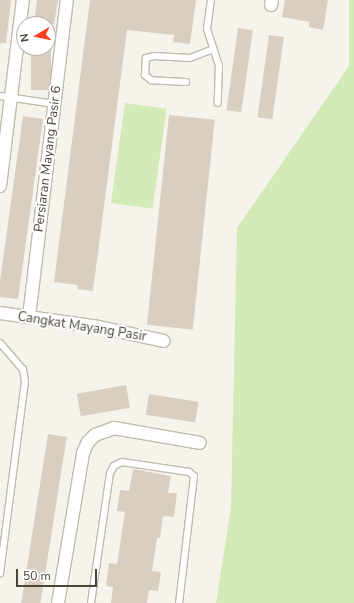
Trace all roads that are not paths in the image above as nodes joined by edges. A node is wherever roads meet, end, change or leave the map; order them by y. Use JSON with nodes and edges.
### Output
{"nodes":[{"id":1,"x":23,"y":0,"type":"edge"},
{"id":2,"x":67,"y":0,"type":"edge"},
{"id":3,"x":211,"y":0,"type":"edge"},
{"id":4,"x":213,"y":49,"type":"junction"},
{"id":5,"x":186,"y":82,"type":"dead end"},
{"id":6,"x":5,"y":97,"type":"edge"},
{"id":7,"x":218,"y":103,"type":"dead end"},
{"id":8,"x":55,"y":104,"type":"junction"},
{"id":9,"x":0,"y":186,"type":"edge"},
{"id":10,"x":0,"y":313,"type":"edge"},
{"id":11,"x":29,"y":317,"type":"junction"},
{"id":12,"x":164,"y":340,"type":"dead end"},
{"id":13,"x":0,"y":343,"type":"edge"},
{"id":14,"x":200,"y":443,"type":"dead end"},
{"id":15,"x":0,"y":573,"type":"edge"},
{"id":16,"x":58,"y":603,"type":"edge"},
{"id":17,"x":91,"y":603,"type":"edge"},
{"id":18,"x":179,"y":603,"type":"edge"}],
"edges":[{"from":1,"to":6,"type":"street"},
{"from":2,"to":8,"type":"street","name":"Persiaran Mayang Pasir 6"},
{"from":3,"to":4,"type":"lane"},
{"from":4,"to":5,"type":"lane"},
{"from":4,"to":7,"type":"lane"},
{"from":6,"to":8,"type":"lane"},
{"from":6,"to":9,"type":"street"},
{"from":8,"to":11,"type":"street","name":"Persiaran Mayang Pasir 6"},
{"from":10,"to":11,"type":"street","name":"Cangkat Mayang Pasir"},
{"from":11,"to":12,"type":"street","name":"Cangkat Mayang Pasir"},
{"from":13,"to":15,"type":"lane"},
{"from":14,"to":16,"type":"street"},
{"from":17,"to":18,"type":"lane"}]}
